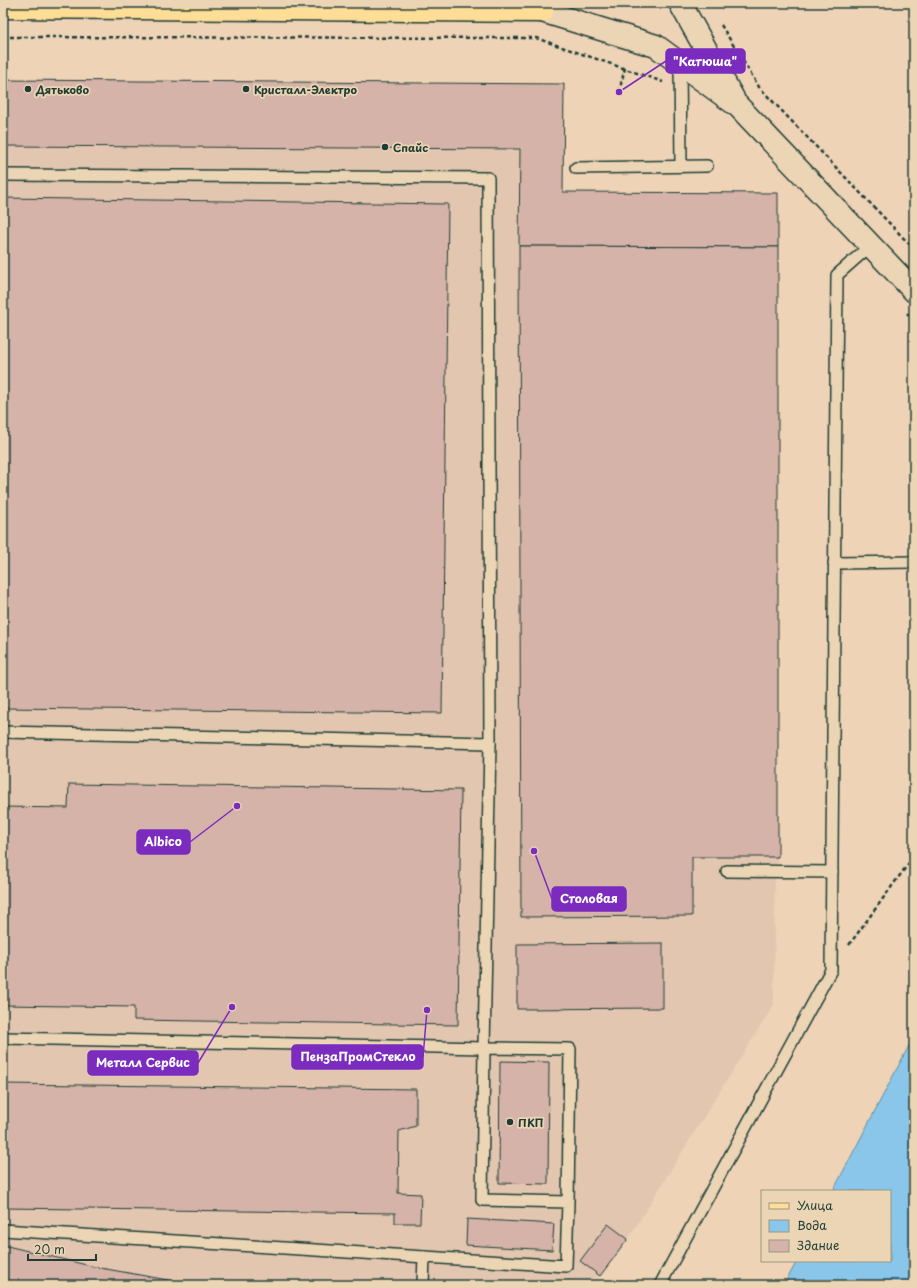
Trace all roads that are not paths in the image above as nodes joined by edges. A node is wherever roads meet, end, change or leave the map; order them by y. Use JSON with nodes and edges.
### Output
{"nodes":[{"id":1,"x":680,"y":3,"type":"edge"},
{"id":2,"x":3,"y":7,"type":"edge"},
{"id":3,"x":543,"y":7,"type":"edge"},
{"id":4,"x":680,"y":64,"type":"junction"},
{"id":5,"x":738,"y":106,"type":"junction"},
{"id":6,"x":681,"y":166,"type":"junction"},
{"id":7,"x":707,"y":166,"type":"dead end"},
{"id":8,"x":576,"y":168,"type":"dead end"},
{"id":9,"x":3,"y":175,"type":"edge"},
{"id":10,"x":870,"y":245,"type":"junction"},
{"id":11,"x":914,"y":291,"type":"edge"},
{"id":12,"x":914,"y":562,"type":"edge"},
{"id":13,"x":834,"y":563,"type":"junction"},
{"id":14,"x":3,"y":732,"type":"edge"},
{"id":15,"x":490,"y":743,"type":"junction"},
{"id":16,"x":727,"y":871,"type":"dead end"},
{"id":17,"x":832,"y":872,"type":"junction"},
{"id":18,"x":3,"y":1038,"type":"edge"},
{"id":19,"x":484,"y":1048,"type":"junction"},
{"id":20,"x":568,"y":1202,"type":"junction"},
{"id":21,"x":3,"y":1230,"type":"edge"},
{"id":22,"x":424,"y":1257,"type":"junction"},
{"id":23,"x":423,"y":1285,"type":"edge"},
{"id":24,"x":660,"y":1285,"type":"edge"}],
"edges":[{"from":1,"to":5,"type":"main road"},
{"from":2,"to":3,"type":"main road"},
{"from":3,"to":4,"type":"main road"},
{"from":4,"to":5,"type":"main road"},
{"from":4,"to":6,"type":"lane"},
{"from":5,"to":10,"type":"main road"},
{"from":6,"to":7,"type":"lane"},
{"from":6,"to":8,"type":"lane"},
{"from":9,"to":15,"type":"lane"},
{"from":10,"to":11,"type":"main road"},
{"from":10,"to":13,"type":"lane"},
{"from":12,"to":13,"type":"lane"},
{"from":13,"to":17,"type":"lane"},
{"from":14,"to":15,"type":"lane"},
{"from":15,"to":19,"type":"lane"},
{"from":16,"to":17,"type":"lane"},
{"from":17,"to":24,"type":"lane"},
{"from":18,"to":19,"type":"lane"},
{"from":19,"to":20,"type":"lane"},
{"from":19,"to":20,"type":"lane"},
{"from":20,"to":22,"type":"lane"},
{"from":21,"to":22,"type":"lane"},
{"from":22,"to":23,"type":"lane"}]}
